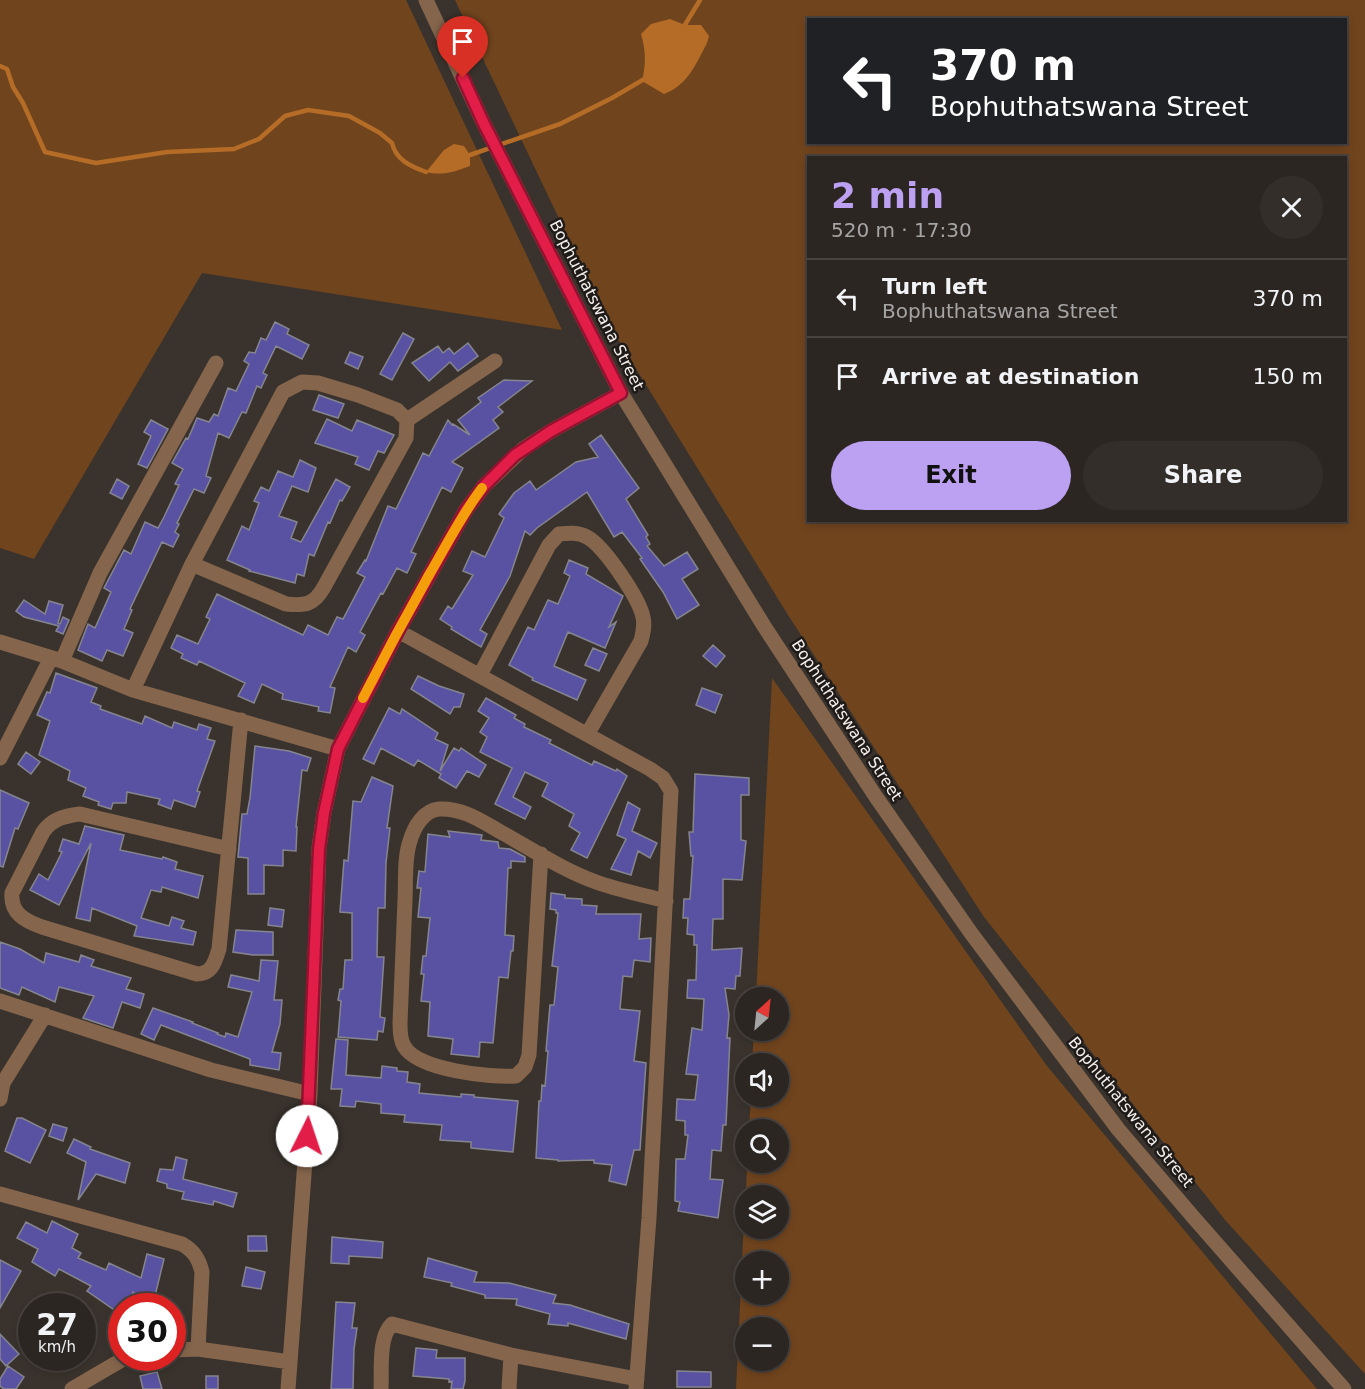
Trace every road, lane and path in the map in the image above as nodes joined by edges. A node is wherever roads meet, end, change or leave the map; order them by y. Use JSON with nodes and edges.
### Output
{"nodes":[{"id":1,"x":426,"y":0,"type":"edge"},
{"id":2,"x":495,"y":361,"type":"dead end"},
{"id":3,"x":216,"y":363,"type":"dead end"},
{"id":4,"x":621,"y":393,"type":"junction"},
{"id":5,"x":407,"y":420,"type":"junction"},
{"id":6,"x":192,"y":564,"type":"junction"},
{"id":7,"x":398,"y":631,"type":"junction"},
{"id":8,"x":0,"y":642,"type":"edge"},
{"id":9,"x":57,"y":660,"type":"junction"},
{"id":10,"x":480,"y":675,"type":"junction"},
{"id":11,"x":133,"y":690,"type":"junction"},
{"id":12,"x":241,"y":720,"type":"junction"},
{"id":13,"x":588,"y":733,"type":"junction"},
{"id":14,"x":338,"y":749,"type":"junction"},
{"id":15,"x":0,"y":758,"type":"edge"},
{"id":16,"x":229,"y":849,"type":"junction"},
{"id":17,"x":541,"y":854,"type":"junction"},
{"id":18,"x":666,"y":901,"type":"junction"},
{"id":19,"x":0,"y":1001,"type":"edge"},
{"id":20,"x":45,"y":1015,"type":"junction"},
{"id":21,"x":2,"y":1083,"type":"edge"},
{"id":22,"x":310,"y":1094,"type":"junction"},
{"id":23,"x":0,"y":1099,"type":"edge"},
{"id":24,"x":0,"y":1194,"type":"edge"},
{"id":25,"x":186,"y":1349,"type":"edge"},
{"id":26,"x":198,"y":1349,"type":"junction"},
{"id":27,"x":511,"y":1355,"type":"junction"},
{"id":28,"x":290,"y":1362,"type":"junction"},
{"id":29,"x":108,"y":1368,"type":"edge"},
{"id":30,"x":636,"y":1384,"type":"edge"},
{"id":31,"x":72,"y":1389,"type":"edge"},
{"id":32,"x":288,"y":1389,"type":"edge"},
{"id":33,"x":381,"y":1389,"type":"edge"},
{"id":34,"x":509,"y":1389,"type":"edge"},
{"id":35,"x":1344,"y":1389,"type":"edge"}],
"edges":[{"from":1,"to":4,"type":"street","name":"Bophuthatswana Street"},
{"from":2,"to":5,"type":"street"},
{"from":3,"to":9,"type":"street"},
{"from":4,"to":7,"type":"street"},
{"from":4,"to":35,"type":"street","name":"Bophuthatswana Street"},
{"from":5,"to":6,"type":"street"},
{"from":5,"to":6,"type":"street"},
{"from":6,"to":11,"type":"street"},
{"from":7,"to":10,"type":"street"},
{"from":7,"to":14,"type":"street"},
{"from":8,"to":9,"type":"street"},
{"from":9,"to":11,"type":"street"},
{"from":9,"to":15,"type":"street"},
{"from":10,"to":13,"type":"street"},
{"from":10,"to":13,"type":"street"},
{"from":11,"to":12,"type":"street"},
{"from":12,"to":14,"type":"street"},
{"from":12,"to":16,"type":"street"},
{"from":13,"to":18,"type":"street"},
{"from":14,"to":22,"type":"street"},
{"from":16,"to":16,"type":"street"},
{"from":17,"to":17,"type":"street"},
{"from":17,"to":18,"type":"street"},
{"from":18,"to":30,"type":"street"},
{"from":19,"to":20,"type":"street"},
{"from":20,"to":21,"type":"street"},
{"from":20,"to":22,"type":"street"},
{"from":21,"to":23,"type":"street"},
{"from":22,"to":28,"type":"street"},
{"from":24,"to":26,"type":"street"},
{"from":25,"to":26,"type":"street"},
{"from":26,"to":28,"type":"street"},
{"from":27,"to":30,"type":"street"},
{"from":27,"to":33,"type":"street"},
{"from":27,"to":34,"type":"street"},
{"from":28,"to":32,"type":"street"},
{"from":29,"to":31,"type":"street"}]}
